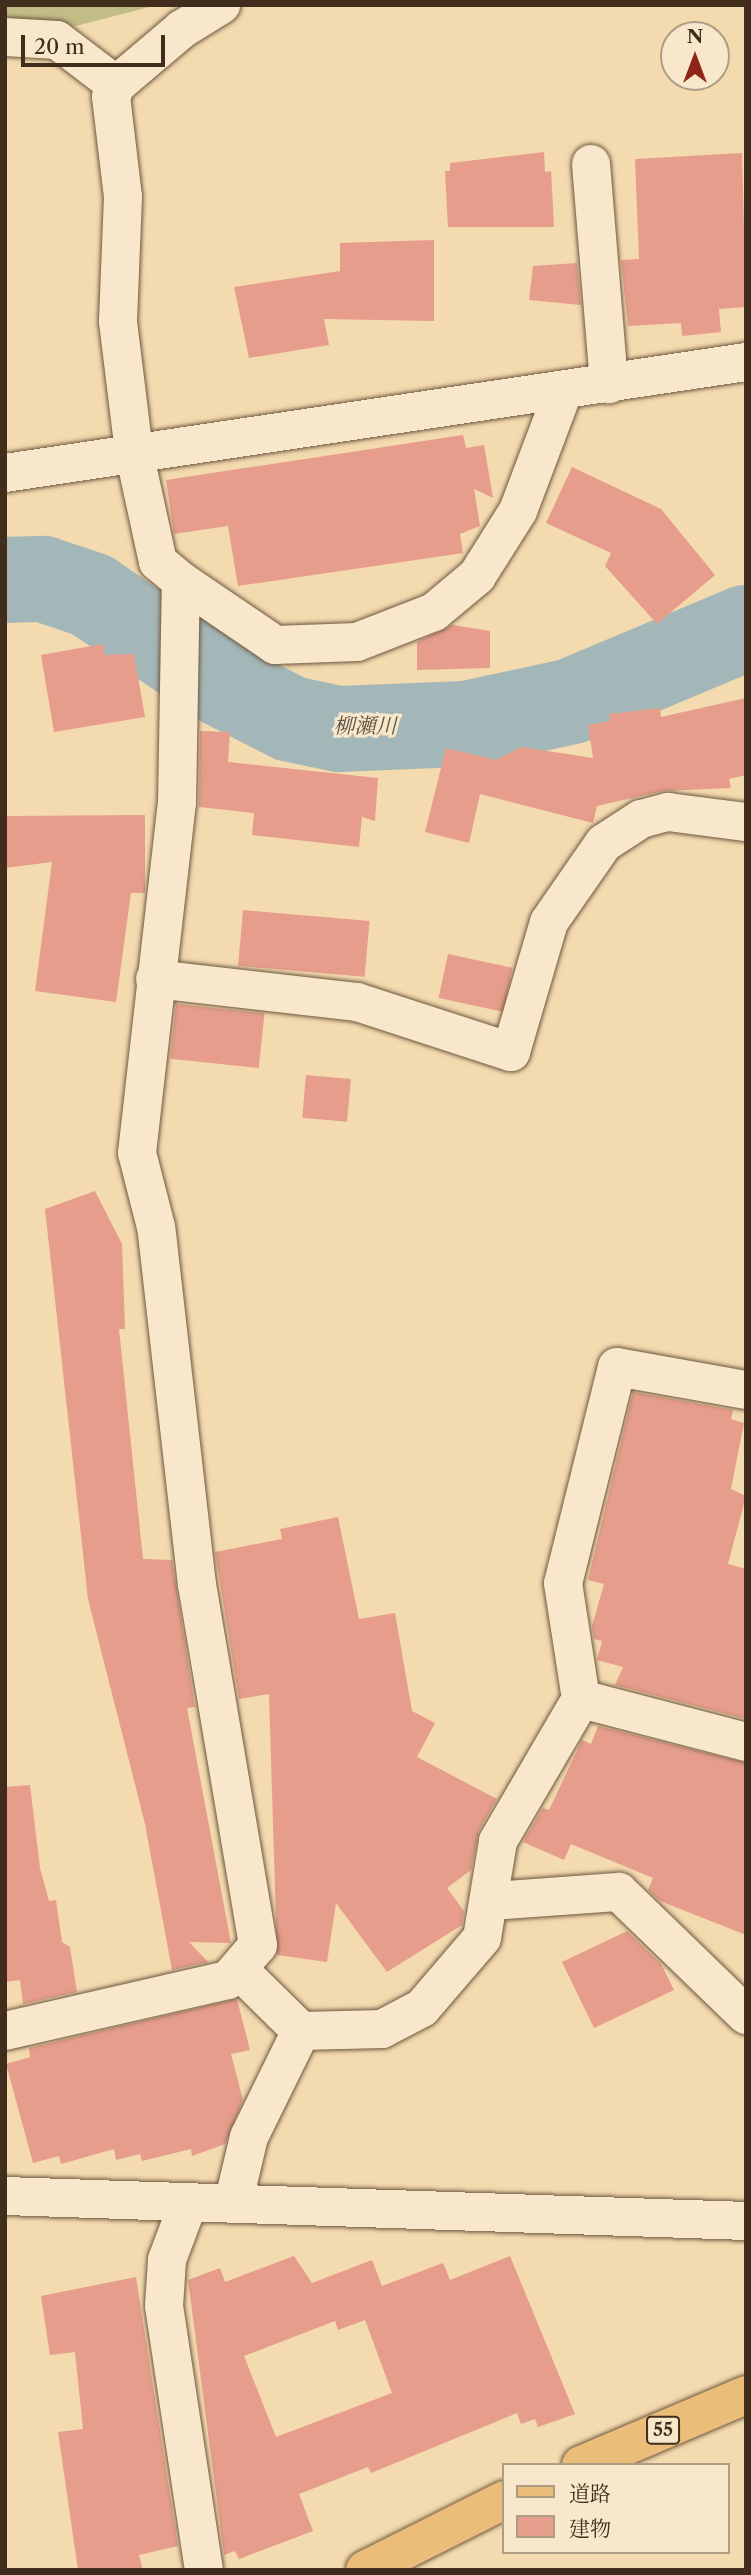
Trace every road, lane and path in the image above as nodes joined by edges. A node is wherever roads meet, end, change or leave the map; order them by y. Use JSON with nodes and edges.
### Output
{"nodes":[{"id":1,"x":221,"y":5,"type":"edge"},
{"id":2,"x":5,"y":37,"type":"edge"},
{"id":3,"x":116,"y":85,"type":"junction"},
{"id":4,"x":591,"y":164,"type":"dead end"},
{"id":5,"x":746,"y":362,"type":"edge"},
{"id":6,"x":609,"y":384,"type":"junction"},
{"id":7,"x":563,"y":391,"type":"junction"},
{"id":8,"x":134,"y":452,"type":"junction"},
{"id":9,"x":5,"y":473,"type":"edge"},
{"id":10,"x":178,"y":592,"type":"junction"},
{"id":11,"x":746,"y":822,"type":"edge"},
{"id":12,"x":155,"y":979,"type":"junction"},
{"id":13,"x":746,"y":1390,"type":"edge"},
{"id":14,"x":581,"y":1699,"type":"junction"},
{"id":15,"x":746,"y":1742,"type":"edge"},
{"id":16,"x":492,"y":1901,"type":"junction"},
{"id":17,"x":241,"y":1972,"type":"junction"},
{"id":18,"x":746,"y":2015,"type":"edge"},
{"id":19,"x":5,"y":2031,"type":"edge"},
{"id":20,"x":301,"y":2031,"type":"junction"},
{"id":21,"x":5,"y":2196,"type":"edge"},
{"id":22,"x":188,"y":2204,"type":"junction"},
{"id":23,"x":233,"y":2204,"type":"junction"},
{"id":24,"x":746,"y":2221,"type":"edge"},
{"id":25,"x":746,"y":2395,"type":"edge"},
{"id":26,"x":586,"y":2463,"type":"edge"},
{"id":27,"x":503,"y":2501,"type":"edge"},
{"id":28,"x":204,"y":2570,"type":"edge"},
{"id":29,"x":365,"y":2570,"type":"edge"}],
"edges":[{"from":1,"to":3,"type":"street"},
{"from":2,"to":3,"type":"street"},
{"from":3,"to":8,"type":"street"},
{"from":4,"to":6,"type":"street"},
{"from":5,"to":6,"type":"street"},
{"from":6,"to":7,"type":"street"},
{"from":7,"to":8,"type":"street"},
{"from":7,"to":10,"type":"street"},
{"from":8,"to":9,"type":"street"},
{"from":8,"to":10,"type":"street"},
{"from":10,"to":12,"type":"street"},
{"from":11,"to":12,"type":"street"},
{"from":12,"to":17,"type":"street"},
{"from":13,"to":14,"type":"street"},
{"from":14,"to":15,"type":"street"},
{"from":14,"to":16,"type":"street"},
{"from":16,"to":18,"type":"street"},
{"from":16,"to":20,"type":"street"},
{"from":17,"to":19,"type":"street"},
{"from":17,"to":20,"type":"street"},
{"from":20,"to":23,"type":"street"},
{"from":21,"to":22,"type":"street"},
{"from":22,"to":23,"type":"street"},
{"from":22,"to":28,"type":"street"},
{"from":23,"to":24,"type":"street"},
{"from":25,"to":26,"type":"main road","number":"55"},
{"from":27,"to":29,"type":"main road"}]}
